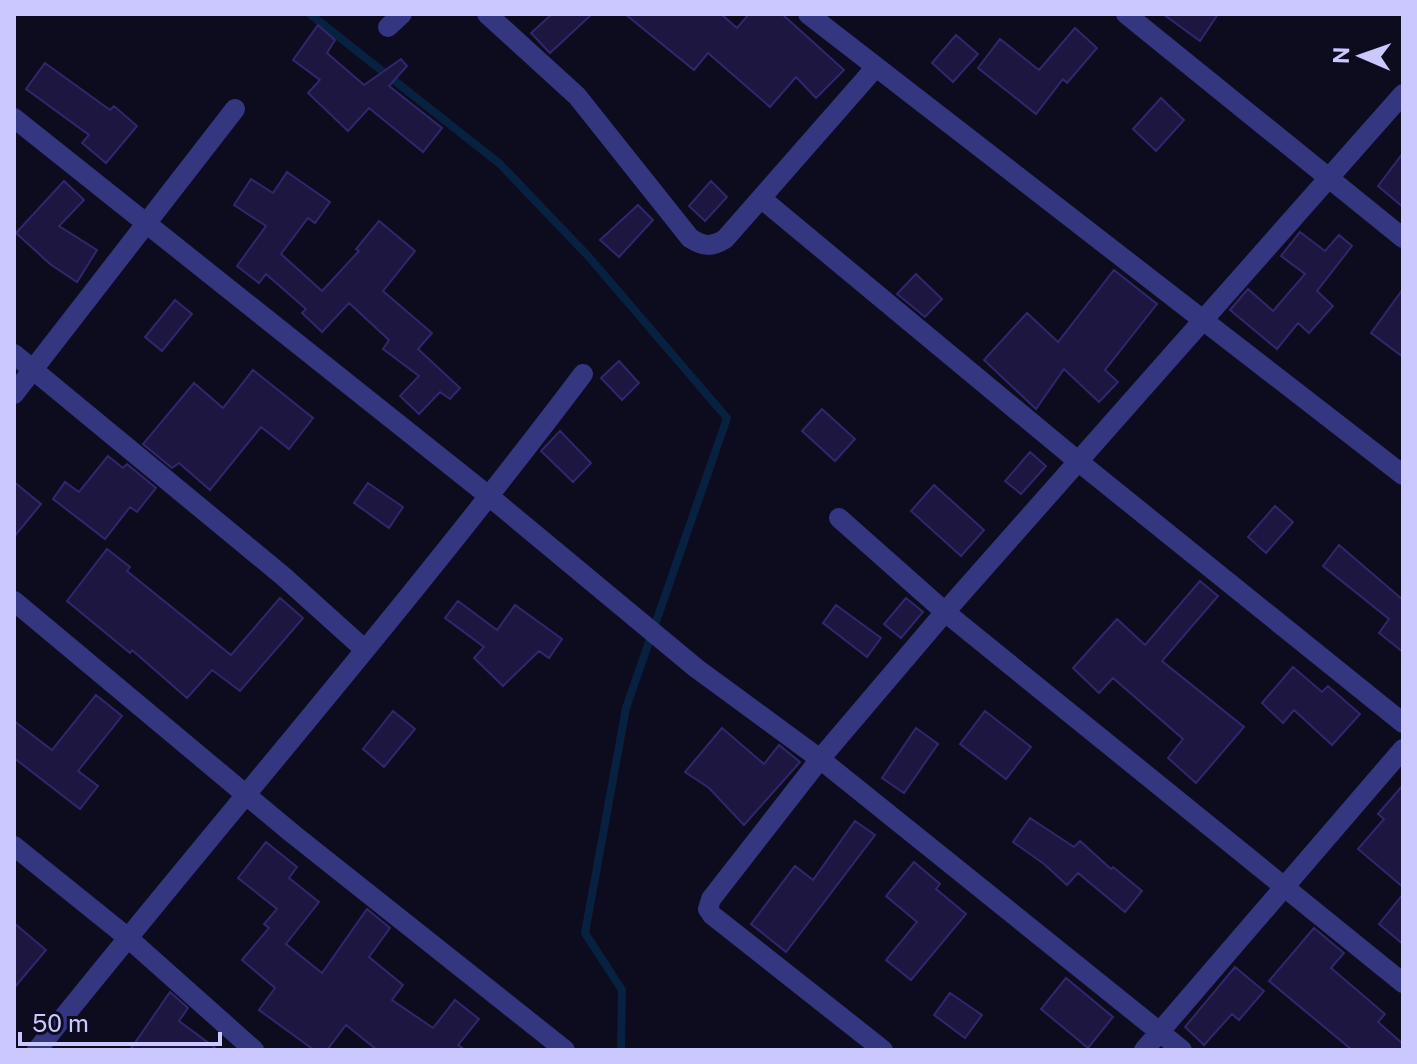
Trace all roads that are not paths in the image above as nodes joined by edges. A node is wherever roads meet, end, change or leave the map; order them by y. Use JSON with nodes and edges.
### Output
{"nodes":[{"id":1,"x":487,"y":14,"type":"edge"},
{"id":2,"x":808,"y":14,"type":"edge"},
{"id":3,"x":1126,"y":14,"type":"edge"},
{"id":4,"x":875,"y":68,"type":"junction"},
{"id":5,"x":1403,"y":94,"type":"edge"},
{"id":6,"x":235,"y":109,"type":"dead end"},
{"id":7,"x":14,"y":118,"type":"edge"},
{"id":8,"x":1327,"y":179,"type":"junction"},
{"id":9,"x":762,"y":199,"type":"junction"},
{"id":10,"x":145,"y":221,"type":"junction"},
{"id":11,"x":1403,"y":238,"type":"edge"},
{"id":12,"x":1202,"y":320,"type":"junction"},
{"id":13,"x":14,"y":354,"type":"edge"},
{"id":14,"x":34,"y":370,"type":"junction"},
{"id":15,"x":583,"y":374,"type":"dead end"},
{"id":16,"x":14,"y":394,"type":"edge"},
{"id":17,"x":1079,"y":462,"type":"junction"},
{"id":18,"x":1403,"y":475,"type":"edge"},
{"id":19,"x":490,"y":497,"type":"junction"},
{"id":20,"x":839,"y":518,"type":"dead end"},
{"id":21,"x":14,"y":601,"type":"edge"},
{"id":22,"x":945,"y":612,"type":"junction"},
{"id":23,"x":363,"y":648,"type":"junction"},
{"id":24,"x":1403,"y":723,"type":"edge"},
{"id":25,"x":1403,"y":749,"type":"edge"},
{"id":26,"x":820,"y":759,"type":"junction"},
{"id":27,"x":245,"y":792,"type":"junction"},
{"id":28,"x":14,"y":846,"type":"edge"},
{"id":29,"x":1285,"y":887,"type":"junction"},
{"id":30,"x":127,"y":937,"type":"junction"},
{"id":31,"x":1403,"y":983,"type":"edge"},
{"id":32,"x":1160,"y":1032,"type":"junction"},
{"id":33,"x":37,"y":1050,"type":"edge"},
{"id":34,"x":254,"y":1050,"type":"edge"},
{"id":35,"x":565,"y":1050,"type":"edge"},
{"id":36,"x":883,"y":1050,"type":"edge"},
{"id":37,"x":1144,"y":1050,"type":"edge"},
{"id":38,"x":1182,"y":1050,"type":"edge"}],
"edges":[{"from":1,"to":9,"type":"street"},
{"from":2,"to":4,"type":"street"},
{"from":3,"to":8,"type":"street"},
{"from":4,"to":9,"type":"street"},
{"from":4,"to":12,"type":"street"},
{"from":5,"to":8,"type":"street"},
{"from":6,"to":10,"type":"street"},
{"from":7,"to":10,"type":"street"},
{"from":8,"to":11,"type":"street"},
{"from":8,"to":12,"type":"street"},
{"from":9,"to":17,"type":"street"},
{"from":10,"to":14,"type":"street"},
{"from":10,"to":19,"type":"street"},
{"from":12,"to":17,"type":"street"},
{"from":12,"to":18,"type":"street"},
{"from":13,"to":14,"type":"street"},
{"from":14,"to":16,"type":"street"},
{"from":14,"to":23,"type":"street"},
{"from":15,"to":19,"type":"street"},
{"from":17,"to":22,"type":"street"},
{"from":17,"to":24,"type":"street"},
{"from":19,"to":23,"type":"street"},
{"from":19,"to":26,"type":"street"},
{"from":20,"to":22,"type":"street"},
{"from":21,"to":27,"type":"street"},
{"from":22,"to":26,"type":"street"},
{"from":22,"to":29,"type":"street"},
{"from":23,"to":27,"type":"street"},
{"from":25,"to":29,"type":"street"},
{"from":26,"to":32,"type":"street"},
{"from":26,"to":36,"type":"street"},
{"from":27,"to":30,"type":"street"},
{"from":27,"to":35,"type":"street"},
{"from":28,"to":30,"type":"street"},
{"from":29,"to":31,"type":"street"},
{"from":29,"to":32,"type":"street"},
{"from":30,"to":33,"type":"street"},
{"from":30,"to":34,"type":"street"},
{"from":32,"to":37,"type":"street"},
{"from":32,"to":38,"type":"street"}]}
